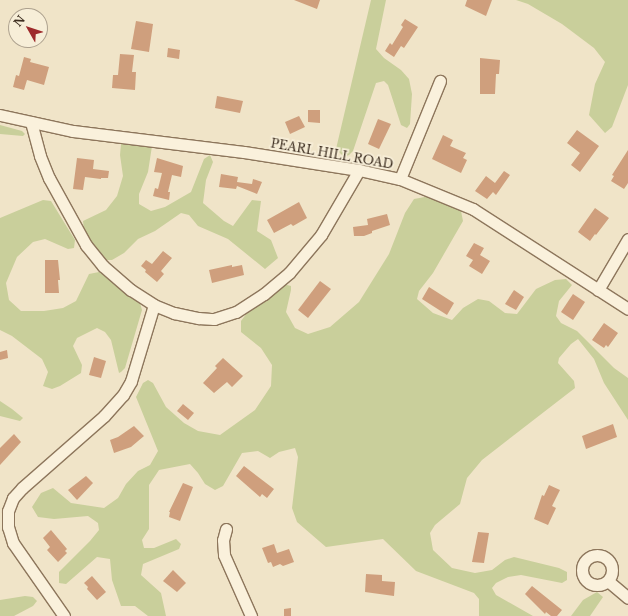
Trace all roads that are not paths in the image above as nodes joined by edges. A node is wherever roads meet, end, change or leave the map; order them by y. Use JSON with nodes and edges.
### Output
{"nodes":[{"id":1,"x":440,"y":81,"type":"dead end"},
{"id":2,"x":0,"y":115,"type":"edge"},
{"id":3,"x":31,"y":122,"type":"junction"},
{"id":4,"x":359,"y":170,"type":"junction"},
{"id":5,"x":400,"y":179,"type":"junction"},
{"id":6,"x":628,"y":239,"type":"edge"},
{"id":7,"x":598,"y":290,"type":"junction"},
{"id":8,"x":154,"y":305,"type":"junction"},
{"id":9,"x":628,"y":309,"type":"edge"},
{"id":10,"x":226,"y":529,"type":"dead end"},
{"id":11,"x":608,"y":581,"type":"dead end"},
{"id":12,"x":628,"y":598,"type":"edge"},
{"id":13,"x":64,"y":616,"type":"edge"},
{"id":14,"x":251,"y":616,"type":"edge"}],
"edges":[{"from":1,"to":5,"type":"street"},
{"from":2,"to":3,"type":"street","name":"PEARL HILL ROAD"},
{"from":3,"to":4,"type":"street","name":"PEARL HILL ROAD"},
{"from":3,"to":8,"type":"street"},
{"from":4,"to":5,"type":"street","name":"PEARL HILL ROAD"},
{"from":4,"to":8,"type":"street"},
{"from":5,"to":7,"type":"street","name":"PEARL HILL ROAD"},
{"from":6,"to":7,"type":"street"},
{"from":7,"to":9,"type":"street","name":"PEARL HILL ROAD"},
{"from":8,"to":13,"type":"street"},
{"from":10,"to":14,"type":"street"},
{"from":11,"to":12,"type":"street"}]}
